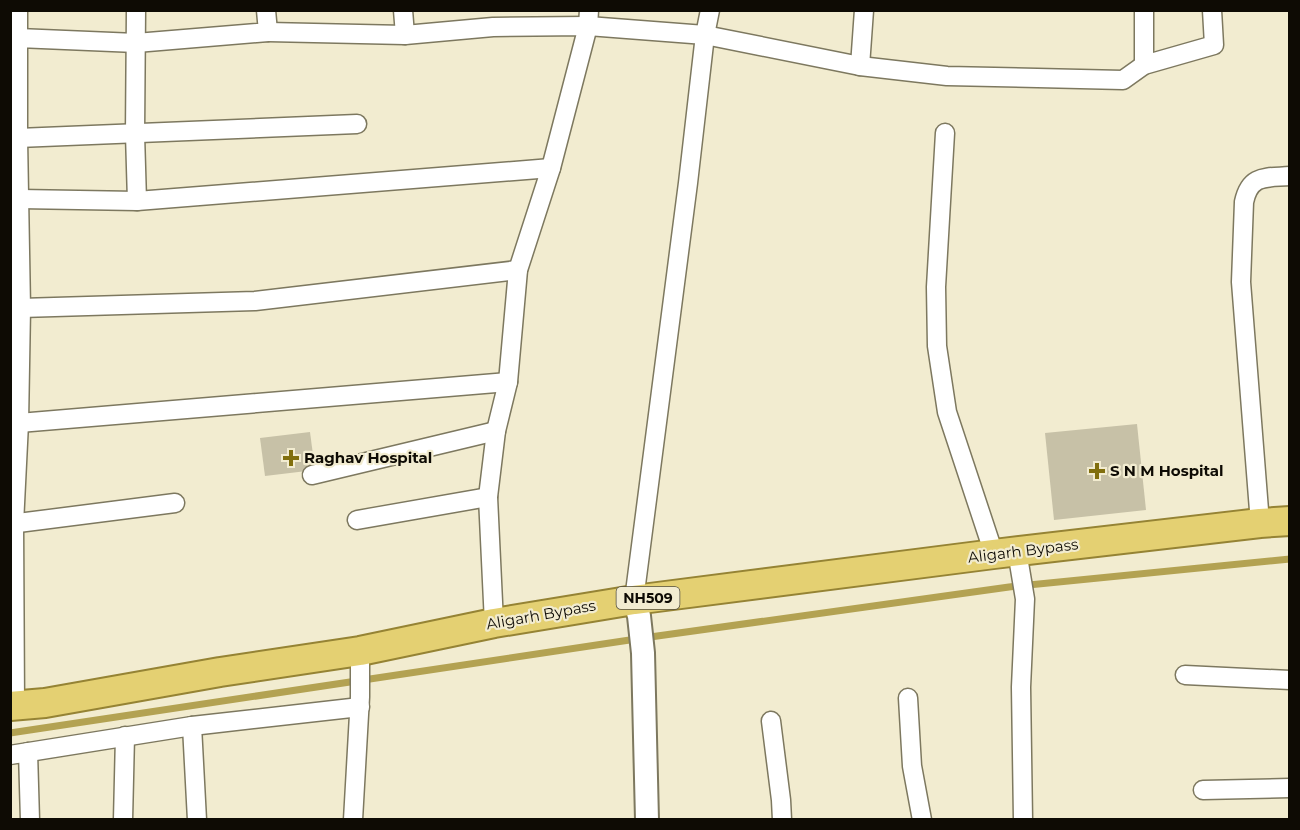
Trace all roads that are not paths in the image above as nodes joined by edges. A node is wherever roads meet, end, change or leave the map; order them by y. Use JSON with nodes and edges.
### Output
{"nodes":[{"id":1,"x":18,"y":10,"type":"edge"},
{"id":2,"x":136,"y":10,"type":"edge"},
{"id":3,"x":266,"y":10,"type":"edge"},
{"id":4,"x":403,"y":10,"type":"edge"},
{"id":5,"x":710,"y":10,"type":"edge"},
{"id":6,"x":864,"y":10,"type":"edge"},
{"id":7,"x":1144,"y":10,"type":"edge"},
{"id":8,"x":1212,"y":10,"type":"edge"},
{"id":9,"x":589,"y":18,"type":"edge"},
{"id":10,"x":536,"y":19,"type":"edge"},
{"id":11,"x":268,"y":32,"type":"junction"},
{"id":12,"x":405,"y":34,"type":"junction"},
{"id":13,"x":705,"y":35,"type":"junction"},
{"id":14,"x":18,"y":38,"type":"junction"},
{"id":15,"x":136,"y":43,"type":"junction"},
{"id":16,"x":1144,"y":65,"type":"junction"},
{"id":17,"x":860,"y":66,"type":"junction"},
{"id":18,"x":357,"y":124,"type":"dead end"},
{"id":19,"x":945,"y":133,"type":"dead end"},
{"id":20,"x":135,"y":134,"type":"junction"},
{"id":21,"x":18,"y":138,"type":"junction"},
{"id":22,"x":551,"y":168,"type":"junction"},
{"id":23,"x":1290,"y":176,"type":"edge"},
{"id":24,"x":20,"y":199,"type":"junction"},
{"id":25,"x":137,"y":201,"type":"junction"},
{"id":26,"x":518,"y":270,"type":"junction"},
{"id":27,"x":21,"y":308,"type":"junction"},
{"id":28,"x":508,"y":382,"type":"junction"},
{"id":29,"x":19,"y":423,"type":"junction"},
{"id":30,"x":495,"y":431,"type":"junction"},
{"id":31,"x":312,"y":475,"type":"dead end"},
{"id":32,"x":488,"y":497,"type":"junction"},
{"id":33,"x":175,"y":503,"type":"dead end"},
{"id":34,"x":357,"y":520,"type":"dead end"},
{"id":35,"x":1290,"y":522,"type":"edge"},
{"id":36,"x":1260,"y":523,"type":"junction"},
{"id":37,"x":12,"y":524,"type":"edge"},
{"id":38,"x":1011,"y":558,"type":"junction"},
{"id":39,"x":636,"y":608,"type":"junction"},
{"id":40,"x":494,"y":622,"type":"junction"},
{"id":41,"x":360,"y":659,"type":"junction"},
{"id":42,"x":1185,"y":675,"type":"dead end"},
{"id":43,"x":1290,"y":680,"type":"edge"},
{"id":44,"x":908,"y":698,"type":"dead end"},
{"id":45,"x":360,"y":702,"type":"junction"},
{"id":46,"x":13,"y":706,"type":"edge"},
{"id":47,"x":771,"y":721,"type":"dead end"},
{"id":48,"x":192,"y":726,"type":"junction"},
{"id":49,"x":125,"y":736,"type":"junction"},
{"id":50,"x":19,"y":753,"type":"edge"},
{"id":51,"x":1290,"y":788,"type":"edge"},
{"id":52,"x":1203,"y":790,"type":"dead end"},
{"id":53,"x":30,"y":819,"type":"edge"},
{"id":54,"x":123,"y":819,"type":"edge"},
{"id":55,"x":197,"y":819,"type":"edge"},
{"id":56,"x":353,"y":819,"type":"edge"},
{"id":57,"x":647,"y":819,"type":"edge"},
{"id":58,"x":782,"y":819,"type":"edge"},
{"id":59,"x":922,"y":819,"type":"edge"},
{"id":60,"x":1023,"y":819,"type":"edge"}],
"edges":[{"from":1,"to":14,"type":"street"},
{"from":2,"to":15,"type":"street"},
{"from":3,"to":11,"type":"street"},
{"from":4,"to":12,"type":"street"},
{"from":5,"to":13,"type":"street"},
{"from":6,"to":17,"type":"street"},
{"from":7,"to":16,"type":"street"},
{"from":8,"to":16,"type":"street"},
{"from":9,"to":10,"type":"street"},
{"from":9,"to":13,"type":"street"},
{"from":9,"to":22,"type":"street"},
{"from":10,"to":12,"type":"street"},
{"from":11,"to":12,"type":"street"},
{"from":11,"to":15,"type":"street"},
{"from":13,"to":17,"type":"street"},
{"from":13,"to":39,"type":"street"},
{"from":14,"to":15,"type":"street"},
{"from":14,"to":21,"type":"street"},
{"from":15,"to":20,"type":"street"},
{"from":16,"to":17,"type":"street"},
{"from":18,"to":20,"type":"street"},
{"from":19,"to":38,"type":"street"},
{"from":20,"to":21,"type":"street"},
{"from":20,"to":25,"type":"street"},
{"from":21,"to":24,"type":"street"},
{"from":22,"to":25,"type":"street"},
{"from":22,"to":26,"type":"street"},
{"from":23,"to":36,"type":"street"},
{"from":24,"to":25,"type":"street"},
{"from":24,"to":27,"type":"street"},
{"from":26,"to":27,"type":"street"},
{"from":26,"to":28,"type":"street"},
{"from":27,"to":29,"type":"street"},
{"from":28,"to":29,"type":"street"},
{"from":28,"to":30,"type":"street"},
{"from":29,"to":37,"type":"street"},
{"from":30,"to":31,"type":"street"},
{"from":30,"to":32,"type":"street"},
{"from":32,"to":34,"type":"street"},
{"from":32,"to":40,"type":"street"},
{"from":33,"to":37,"type":"street"},
{"from":35,"to":36,"type":"highway","name":"Aligarh Bypass","number":"NH509"},
{"from":36,"to":38,"type":"highway","name":"Aligarh Bypass","number":"NH509"},
{"from":37,"to":46,"type":"street"},
{"from":38,"to":39,"type":"highway","name":"Aligarh Bypass","number":"NH509"},
{"from":38,"to":60,"type":"street"},
{"from":39,"to":40,"type":"highway","name":"Aligarh Bypass","number":"NH509"},
{"from":39,"to":57,"type":"street"},
{"from":40,"to":41,"type":"highway","name":"Aligarh Bypass","number":"NH509"},
{"from":41,"to":45,"type":"street"},
{"from":41,"to":46,"type":"highway","name":"Aligarh Bypass","number":"NH509"},
{"from":42,"to":43,"type":"street"},
{"from":44,"to":59,"type":"street"},
{"from":45,"to":48,"type":"street"},
{"from":45,"to":56,"type":"street"},
{"from":47,"to":58,"type":"street"},
{"from":48,"to":49,"type":"street"},
{"from":48,"to":55,"type":"street"},
{"from":49,"to":50,"type":"street"},
{"from":49,"to":54,"type":"street"},
{"from":50,"to":53,"type":"street"},
{"from":51,"to":52,"type":"street"}]}
